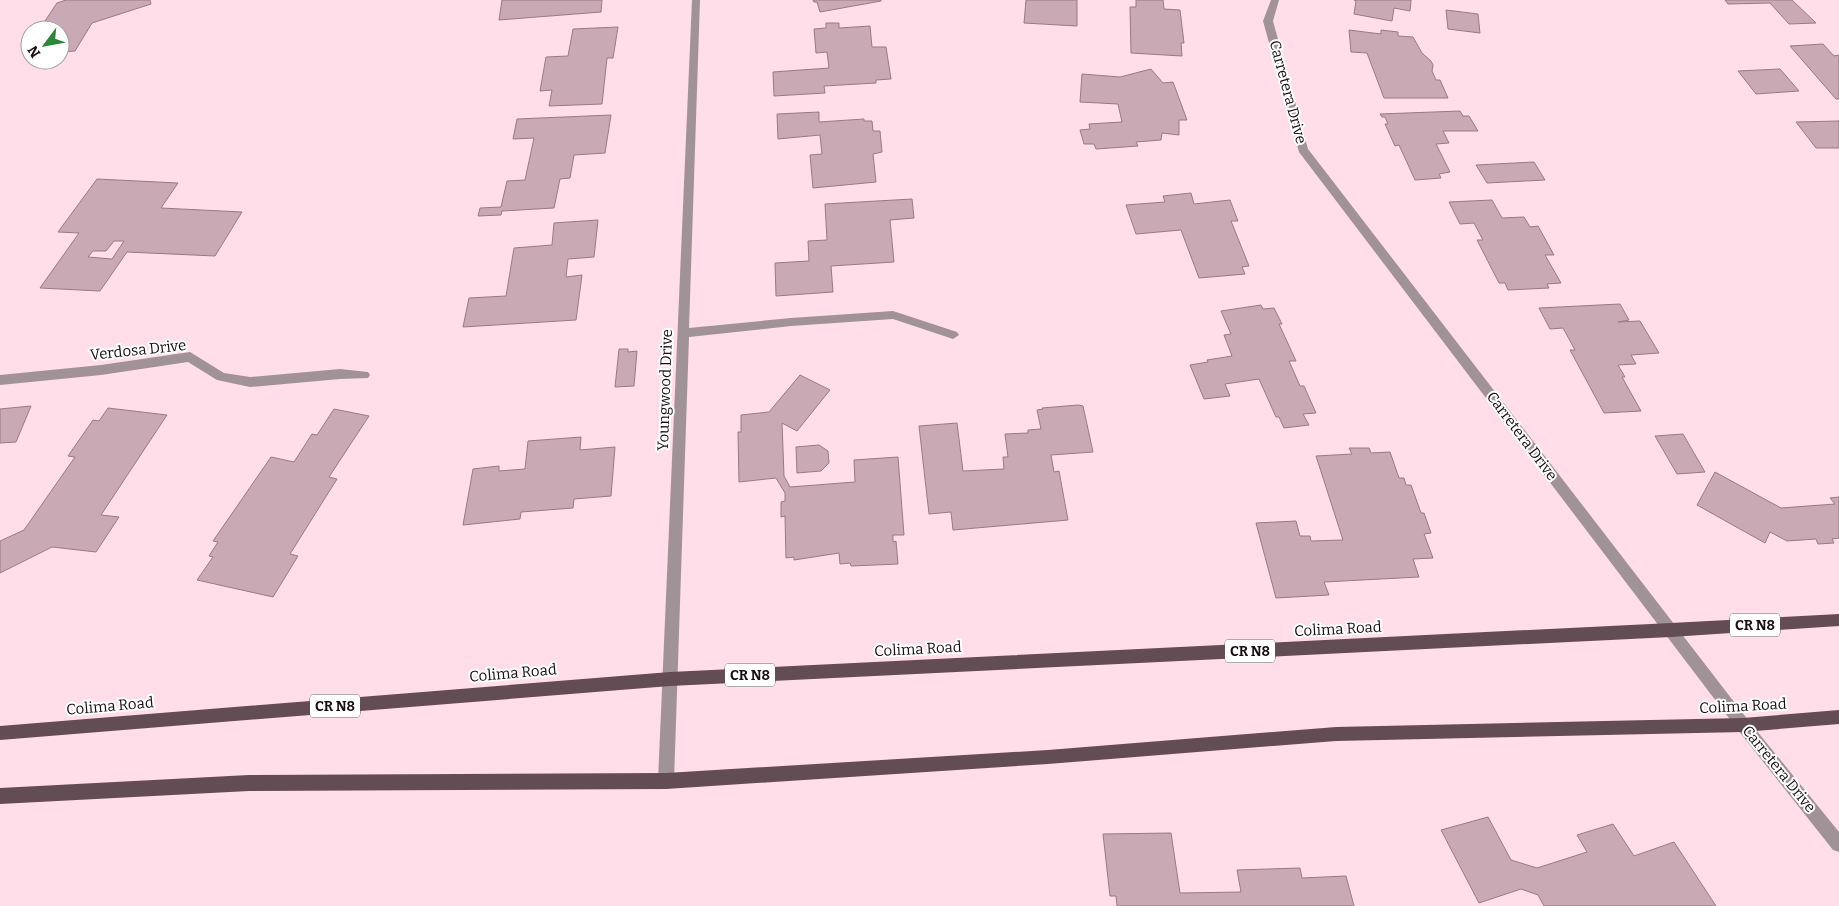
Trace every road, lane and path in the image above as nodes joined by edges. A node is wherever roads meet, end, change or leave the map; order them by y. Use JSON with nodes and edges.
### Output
{"nodes":[{"id":1,"x":696,"y":0,"type":"edge"},
{"id":2,"x":1275,"y":0,"type":"edge"},
{"id":3,"x":683,"y":333,"type":"junction"},
{"id":4,"x":953,"y":335,"type":"dead end"},
{"id":5,"x":364,"y":375,"type":"dead end"},
{"id":6,"x":0,"y":380,"type":"edge"},
{"id":7,"x":1839,"y":620,"type":"edge"},
{"id":8,"x":1671,"y":630,"type":"junction"},
{"id":9,"x":670,"y":678,"type":"junction"},
{"id":10,"x":1839,"y":717,"type":"edge"},
{"id":11,"x":1743,"y":725,"type":"junction"},
{"id":12,"x":0,"y":733,"type":"edge"},
{"id":13,"x":666,"y":781,"type":"junction"},
{"id":14,"x":0,"y":796,"type":"edge"},
{"id":15,"x":1839,"y":844,"type":"edge"}],
"edges":[{"from":1,"to":3,"type":"street","name":"Youngwood Drive"},
{"from":2,"to":8,"type":"street","name":"Carretera Drive"},
{"from":3,"to":4,"type":"street"},
{"from":3,"to":9,"type":"street","name":"Youngwood Drive"},
{"from":5,"to":6,"type":"street","name":"Verdosa Drive"},
{"from":7,"to":8,"type":"main road","name":"Colima Road","number":"CR N8"},
{"from":8,"to":9,"type":"main road","name":"Colima Road","number":"CR N8"},
{"from":8,"to":11,"type":"street","name":"Carretera Drive"},
{"from":9,"to":12,"type":"main road","name":"Colima Road","number":"CR N8"},
{"from":9,"to":13,"type":"street","name":"Youngwood Drive"},
{"from":10,"to":11,"type":"main road","name":"Colima Road"},
{"from":11,"to":13,"type":"main road","name":"Colima Road"},
{"from":11,"to":15,"type":"street","name":"Carretera Drive"},
{"from":13,"to":14,"type":"main road","name":"Colima Road"}]}
